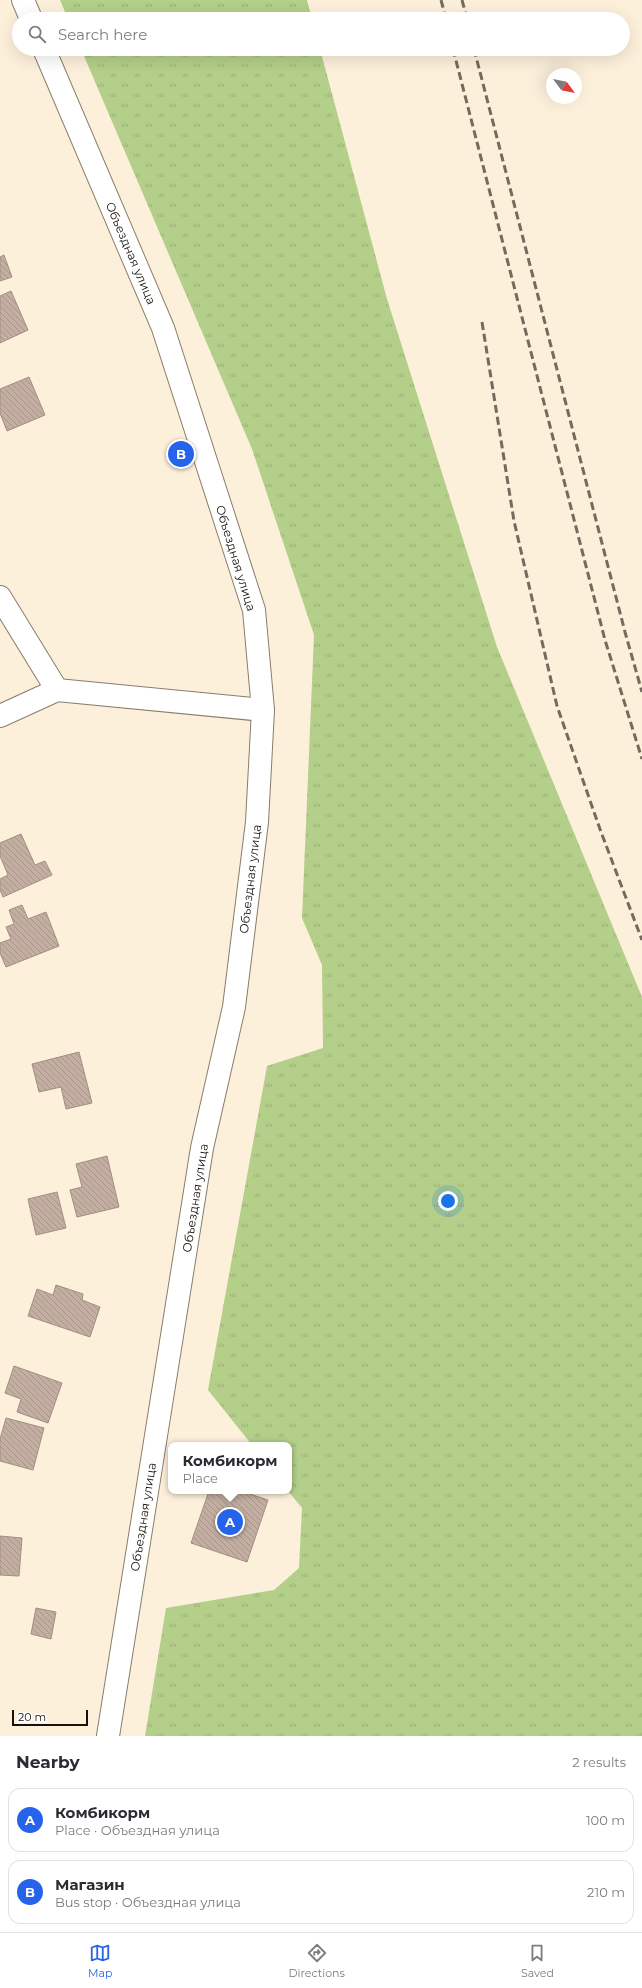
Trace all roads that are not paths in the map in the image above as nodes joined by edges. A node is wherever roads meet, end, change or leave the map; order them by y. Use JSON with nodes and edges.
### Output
{"nodes":[{"id":1,"x":23,"y":0,"type":"edge"},
{"id":2,"x":28,"y":12,"type":"edge"},
{"id":3,"x":47,"y":56,"type":"edge"},
{"id":4,"x":0,"y":597,"type":"edge"},
{"id":5,"x":57,"y":690,"type":"junction"},
{"id":6,"x":263,"y":710,"type":"junction"},
{"id":7,"x":0,"y":716,"type":"edge"},
{"id":8,"x":108,"y":1736,"type":"edge"}],
"edges":[{"from":1,"to":2,"type":"street"},
{"from":3,"to":6,"type":"street","name":"Объездная улица"},
{"from":4,"to":5,"type":"street"},
{"from":5,"to":6,"type":"street"},
{"from":5,"to":7,"type":"street"},
{"from":6,"to":8,"type":"street","name":"Объездная улица"}]}
